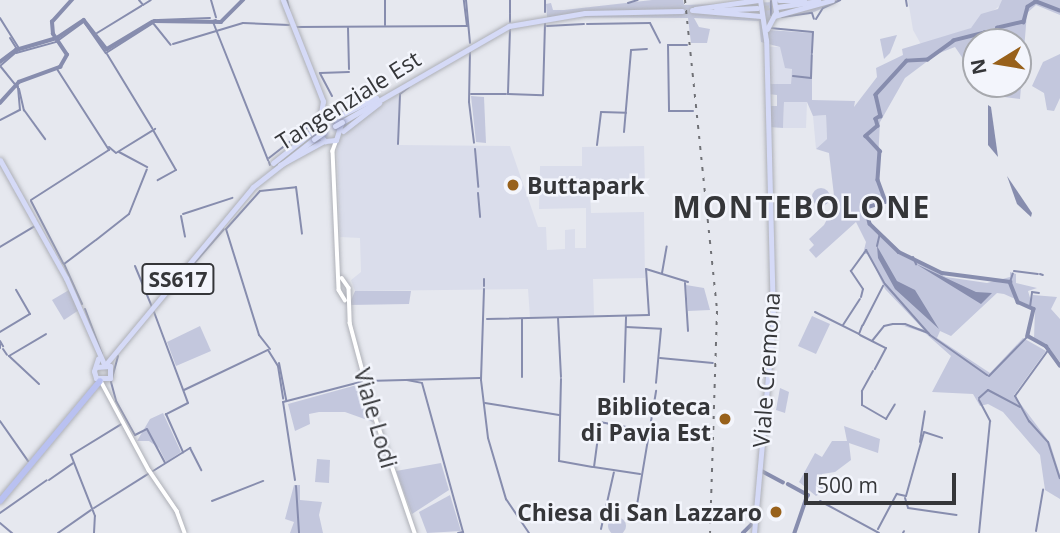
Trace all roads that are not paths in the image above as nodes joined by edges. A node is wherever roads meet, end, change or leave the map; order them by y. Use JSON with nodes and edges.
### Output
{"nodes":[{"id":1,"x":283,"y":0,"type":"edge"},
{"id":2,"x":759,"y":0,"type":"edge"},
{"id":3,"x":776,"y":0,"type":"edge"},
{"id":4,"x":804,"y":0,"type":"edge"},
{"id":5,"x":822,"y":0,"type":"edge"},
{"id":6,"x":832,"y":0,"type":"edge"},
{"id":7,"x":777,"y":7,"type":"dead end"},
{"id":8,"x":757,"y":8,"type":"tunnel mouth"},
{"id":9,"x":682,"y":10,"type":"dead end"},
{"id":10,"x":692,"y":10,"type":"junction"},
{"id":11,"x":773,"y":16,"type":"junction"},
{"id":12,"x":762,"y":17,"type":"junction"},
{"id":13,"x":766,"y":40,"type":"junction"},
{"id":14,"x":389,"y":94,"type":"junction"},
{"id":15,"x":324,"y":108,"type":"junction"},
{"id":16,"x":332,"y":117,"type":"junction"},
{"id":17,"x":322,"y":119,"type":"junction"},
{"id":18,"x":317,"y":128,"type":"junction"},
{"id":19,"x":340,"y":135,"type":"junction"},
{"id":20,"x":326,"y":141,"type":"junction"},
{"id":21,"x":333,"y":151,"type":"junction"},
{"id":22,"x":0,"y":160,"type":"edge"},
{"id":23,"x":244,"y":197,"type":"junction"},
{"id":24,"x":342,"y":278,"type":"junction"},
{"id":25,"x":346,"y":285,"type":"junction"},
{"id":26,"x":340,"y":287,"type":"junction"},
{"id":27,"x":344,"y":294,"type":"junction"},
{"id":28,"x":97,"y":356,"type":"junction"},
{"id":29,"x":107,"y":365,"type":"junction"},
{"id":30,"x":96,"y":367,"type":"junction"},
{"id":31,"x":110,"y":378,"type":"junction"},
{"id":32,"x":99,"y":379,"type":"junction"},
{"id":33,"x":108,"y":388,"type":"junction"},
{"id":34,"x":0,"y":501,"type":"edge"},
{"id":35,"x":185,"y":533,"type":"edge"},
{"id":36,"x":415,"y":533,"type":"edge"},
{"id":37,"x":754,"y":533,"type":"edge"}],
"edges":[{"from":1,"to":15,"type":"main road"},
{"from":2,"to":10,"type":"main road"},
{"from":2,"to":12,"type":"main road","name":"Viale Cremona"},
{"from":3,"to":4,"type":"main road"},
{"from":3,"to":11,"type":"main road","name":"Viale Cremona"},
{"from":5,"to":7,"type":"main road"},
{"from":6,"to":11,"type":"main road"},
{"from":8,"to":10,"type":"main road"},
{"from":9,"to":14,"type":"main road","name":"Tangenziale Est","number":"SS617"},
{"from":10,"to":12,"type":"main road"},
{"from":11,"to":12,"type":"main road"},
{"from":11,"to":13,"type":"main road","name":"Viale Cremona"},
{"from":12,"to":13,"type":"main road","name":"Viale Cremona"},
{"from":13,"to":37,"type":"main road","name":"Viale Cremona"},
{"from":14,"to":16,"type":"main road"},
{"from":14,"to":19,"type":"main road"},
{"from":14,"to":23,"type":"main road","name":"Tangenziale Est","number":"SS617","bridge":true},
{"from":15,"to":16,"type":"main road"},
{"from":15,"to":17,"type":"main road"},
{"from":16,"to":17,"type":"main road"},
{"from":16,"to":19,"type":"main road"},
{"from":17,"to":18,"type":"main road"},
{"from":18,"to":20,"type":"main road"},
{"from":18,"to":23,"type":"main road"},
{"from":19,"to":20,"type":"main road"},
{"from":19,"to":21,"type":"street"},
{"from":20,"to":21,"type":"street"},
{"from":20,"to":23,"type":"main road"},
{"from":21,"to":24,"type":"street"},
{"from":22,"to":28,"type":"main road"},
{"from":23,"to":29,"type":"main road","name":"Tangenziale Est","number":"SS617"},
{"from":24,"to":25,"type":"street"},
{"from":24,"to":26,"type":"street"},
{"from":25,"to":26,"type":"street"},
{"from":25,"to":27,"type":"street"},
{"from":26,"to":27,"type":"street","name":"Viale Lodi"},
{"from":27,"to":36,"type":"street","name":"Viale Lodi"},
{"from":28,"to":29,"type":"main road"},
{"from":28,"to":30,"type":"main road"},
{"from":29,"to":30,"type":"main road","name":"Tangenziale Est","number":"SS617"},
{"from":29,"to":31,"type":"main road"},
{"from":30,"to":32,"type":"main road"},
{"from":31,"to":32,"type":"main road"},
{"from":31,"to":33,"type":"street"},
{"from":32,"to":33,"type":"street"},
{"from":32,"to":34,"type":"highway"},
{"from":33,"to":35,"type":"street"}]}
